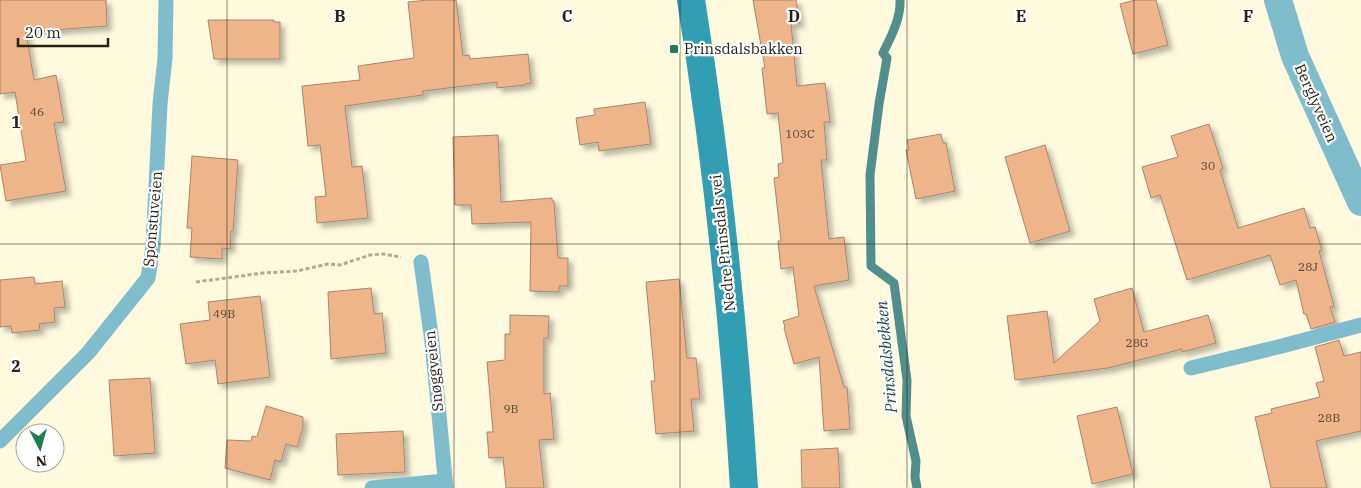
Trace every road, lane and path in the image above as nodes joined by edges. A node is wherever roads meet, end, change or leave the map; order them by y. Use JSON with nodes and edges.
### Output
{"nodes":[{"id":1,"x":166,"y":0,"type":"edge"},
{"id":2,"x":690,"y":0,"type":"edge"},
{"id":3,"x":1278,"y":0,"type":"edge"},
{"id":4,"x":1361,"y":202,"type":"edge"},
{"id":5,"x":421,"y":262,"type":"joint"},
{"id":6,"x":196,"y":282,"type":"dead end"},
{"id":7,"x":1361,"y":325,"type":"edge"},
{"id":8,"x":1191,"y":368,"type":"dead end"},
{"id":9,"x":0,"y":441,"type":"edge"},
{"id":10,"x":445,"y":485,"type":"edge"},
{"id":11,"x":372,"y":488,"type":"edge"},
{"id":12,"x":744,"y":488,"type":"edge"}],
"edges":[{"from":1,"to":9,"type":"lane","name":"Sponstuveien"},
{"from":2,"to":12,"type":"main road","name":"Nedre Prinsdals vei"},
{"from":3,"to":4,"type":"street","name":"Berglyveien"},
{"from":5,"to":6,"type":"path"},
{"from":5,"to":10,"type":"lane","name":"Snøggveien"},
{"from":7,"to":8,"type":"lane"},
{"from":10,"to":11,"type":"lane","name":"Snøggveien"}]}
